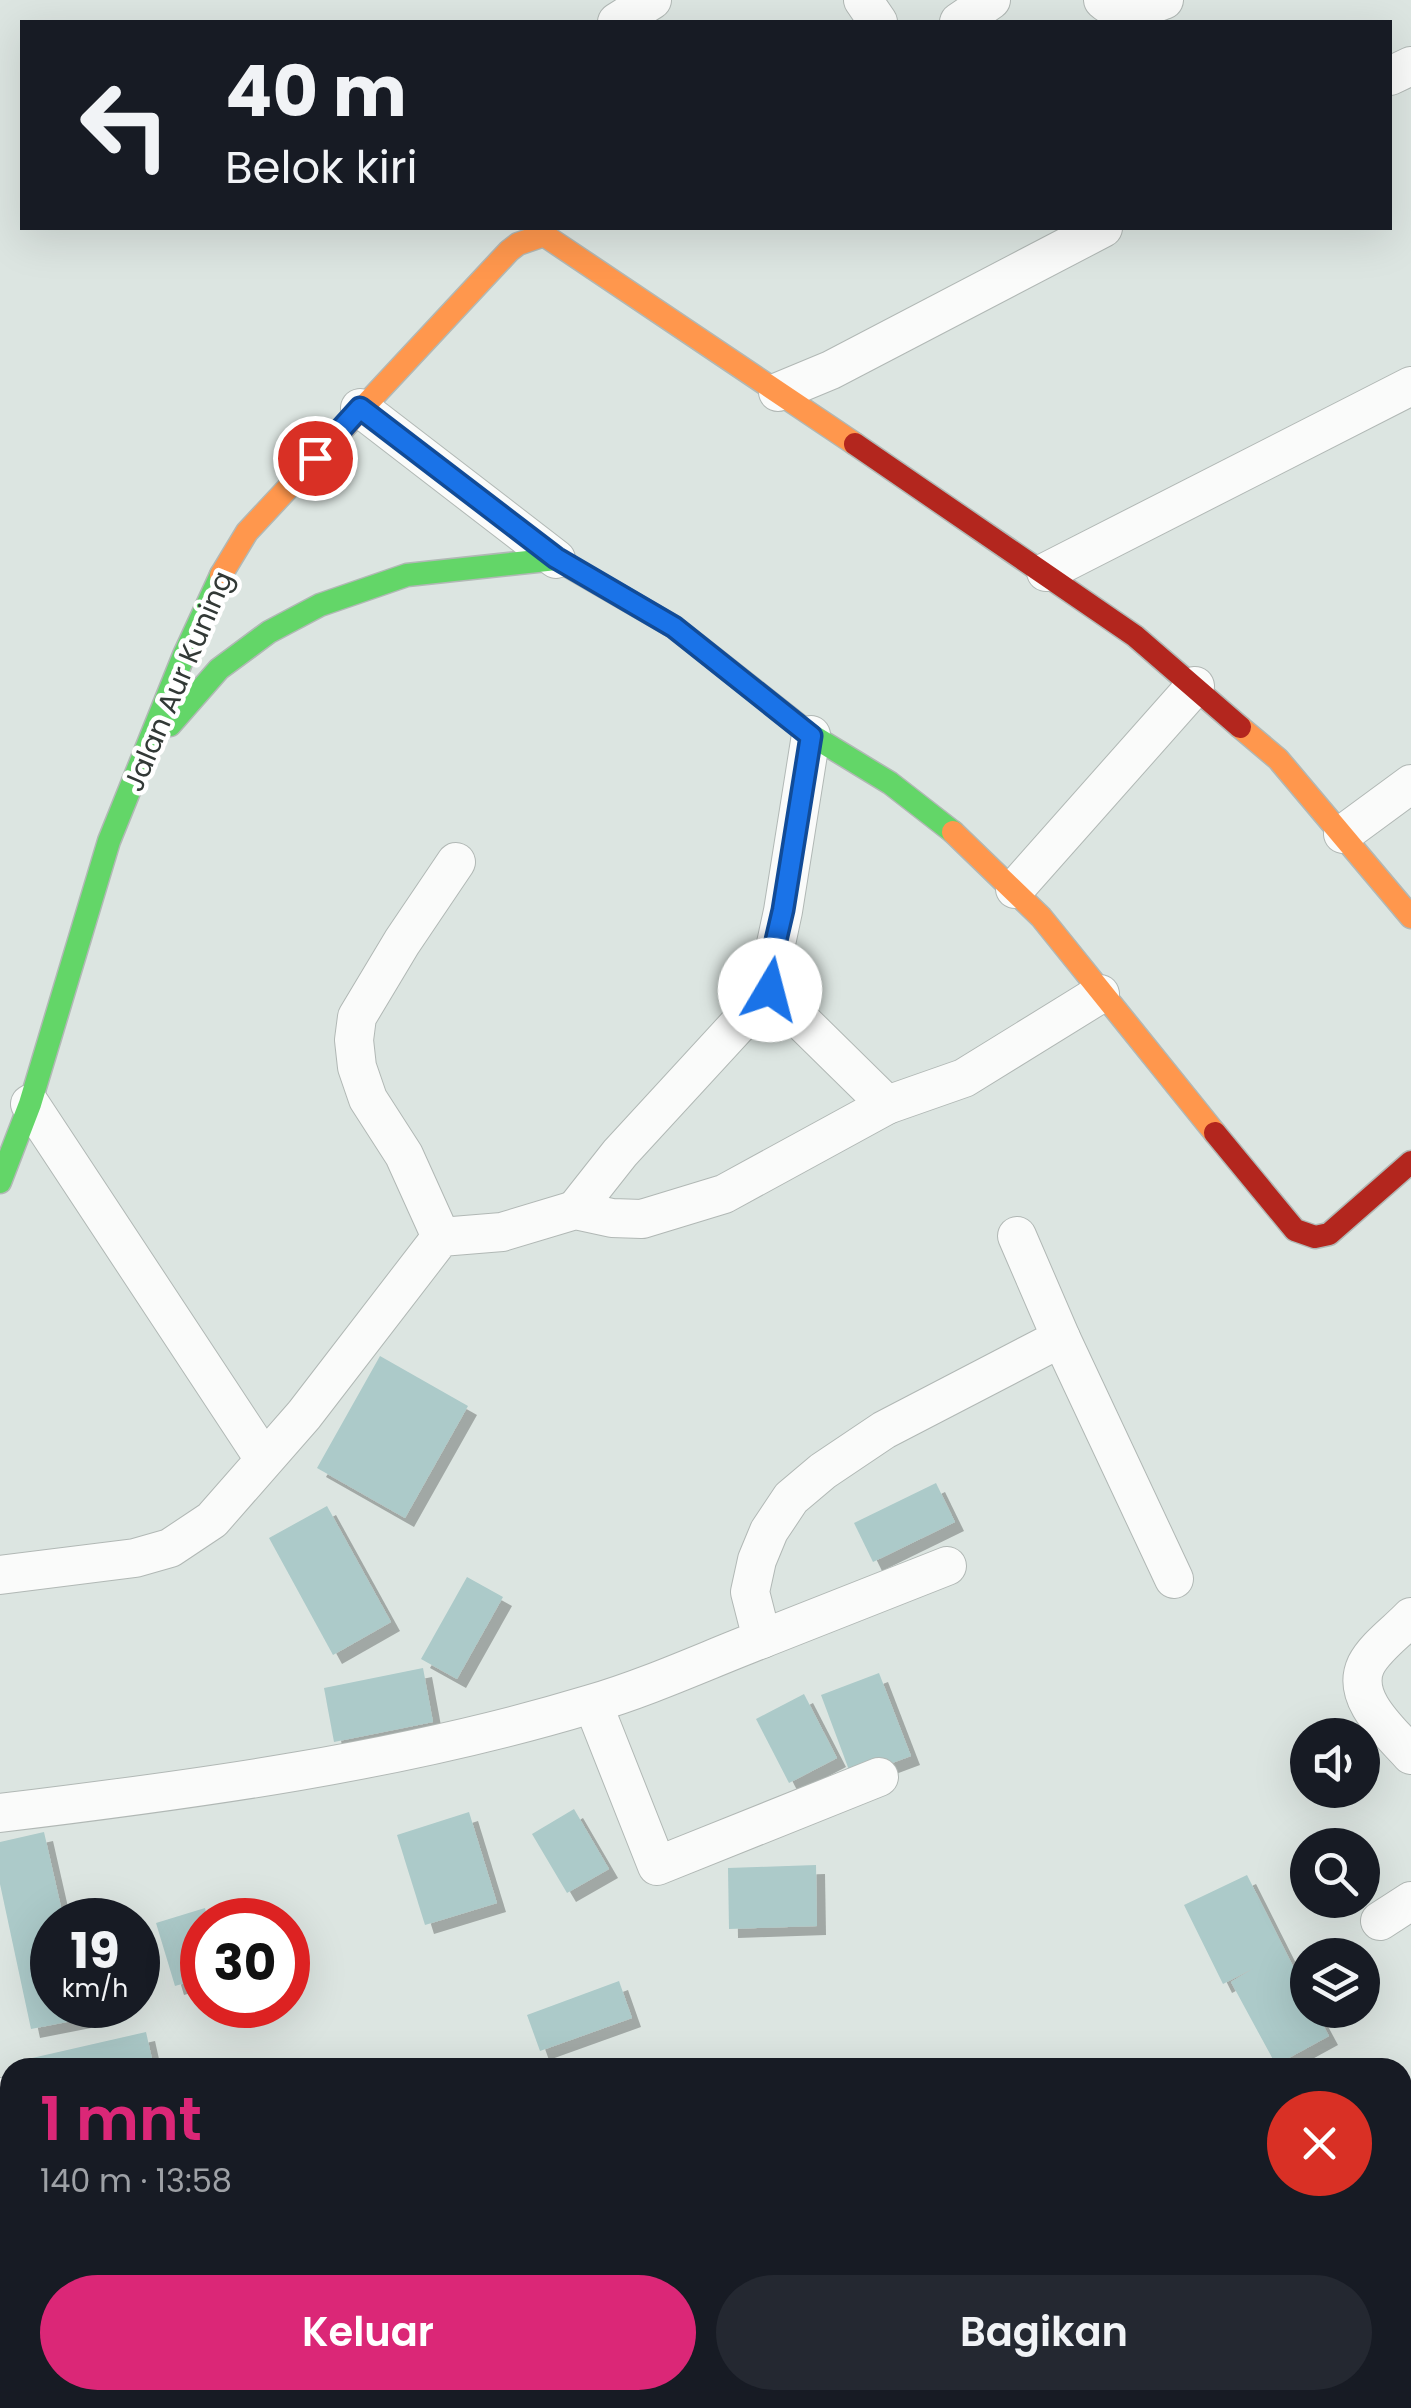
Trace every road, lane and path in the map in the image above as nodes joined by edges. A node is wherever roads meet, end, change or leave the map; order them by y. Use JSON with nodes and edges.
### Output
{"nodes":[{"id":1,"x":652,"y":0,"type":"edge"},
{"id":2,"x":991,"y":0,"type":"edge"},
{"id":3,"x":1102,"y":0,"type":"edge"},
{"id":4,"x":1164,"y":0,"type":"edge"},
{"id":5,"x":619,"y":20,"type":"edge"},
{"id":6,"x":962,"y":20,"type":"edge"},
{"id":7,"x":1099,"y":230,"type":"edge"},
{"id":8,"x":1411,"y":386,"type":"edge"},
{"id":9,"x":778,"y":392,"type":"junction"},
{"id":10,"x":360,"y":408,"type":"junction"},
{"id":11,"x":556,"y":558,"type":"junction"},
{"id":12,"x":1046,"y":572,"type":"junction"},
{"id":13,"x":1196,"y":686,"type":"junction"},
{"id":14,"x":811,"y":736,"type":"junction"},
{"id":15,"x":148,"y":750,"type":"junction"},
{"id":16,"x":1411,"y":784,"type":"edge"},
{"id":17,"x":1343,"y":834,"type":"junction"},
{"id":18,"x":456,"y":862,"type":"dead end"},
{"id":19,"x":1015,"y":889,"type":"junction"},
{"id":20,"x":1411,"y":917,"type":"edge"},
{"id":21,"x":770,"y":990,"type":"junction"},
{"id":22,"x":1100,"y":994,"type":"junction"},
{"id":23,"x":30,"y":1104,"type":"junction"},
{"id":24,"x":887,"y":1106,"type":"junction"},
{"id":25,"x":1411,"y":1162,"type":"edge"},
{"id":26,"x":0,"y":1182,"type":"edge"},
{"id":27,"x":574,"y":1210,"type":"junction"},
{"id":28,"x":441,"y":1236,"type":"junction"},
{"id":29,"x":1018,"y":1236,"type":"dead end"},
{"id":30,"x":1061,"y":1338,"type":"junction"},
{"id":31,"x":264,"y":1459,"type":"junction"},
{"id":32,"x":947,"y":1566,"type":"dead end"},
{"id":33,"x":0,"y":1575,"type":"edge"},
{"id":34,"x":1174,"y":1579,"type":"dead end"},
{"id":35,"x":1411,"y":1617,"type":"edge"},
{"id":36,"x":762,"y":1639,"type":"junction"},
{"id":37,"x":592,"y":1704,"type":"junction"},
{"id":38,"x":1411,"y":1755,"type":"edge"},
{"id":39,"x":879,"y":1777,"type":"dead end"},
{"id":40,"x":0,"y":1813,"type":"edge"}],
"edges":[{"from":1,"to":5,"type":"street"},
{"from":2,"to":6,"type":"street"},
{"from":3,"to":4,"type":"street"},
{"from":7,"to":9,"type":"street"},
{"from":8,"to":12,"type":"street"},
{"from":9,"to":10,"type":"street","name":"Jalan Aur Kuning"},
{"from":9,"to":12,"type":"street"},
{"from":10,"to":11,"type":"street"},
{"from":10,"to":15,"type":"street","name":"Jalan Aur Kuning"},
{"from":11,"to":14,"type":"street"},
{"from":11,"to":15,"type":"street"},
{"from":12,"to":13,"type":"street"},
{"from":13,"to":17,"type":"street"},
{"from":13,"to":19,"type":"street"},
{"from":14,"to":19,"type":"street"},
{"from":14,"to":21,"type":"street"},
{"from":15,"to":23,"type":"street","name":"Jalan Aur Kuning"},
{"from":16,"to":17,"type":"street"},
{"from":17,"to":20,"type":"street"},
{"from":18,"to":28,"type":"street"},
{"from":19,"to":22,"type":"street"},
{"from":21,"to":24,"type":"street"},
{"from":21,"to":27,"type":"street"},
{"from":22,"to":24,"type":"street"},
{"from":22,"to":25,"type":"street"},
{"from":23,"to":26,"type":"street","name":"Jalan Aur Kuning"},
{"from":23,"to":31,"type":"street"},
{"from":24,"to":27,"type":"street"},
{"from":27,"to":28,"type":"street"},
{"from":28,"to":31,"type":"street"},
{"from":29,"to":30,"type":"street"},
{"from":30,"to":34,"type":"street"},
{"from":30,"to":36,"type":"street"},
{"from":31,"to":33,"type":"street"},
{"from":32,"to":36,"type":"street"},
{"from":35,"to":38,"type":"street"},
{"from":36,"to":37,"type":"street"},
{"from":37,"to":39,"type":"street"},
{"from":37,"to":40,"type":"street"}]}
